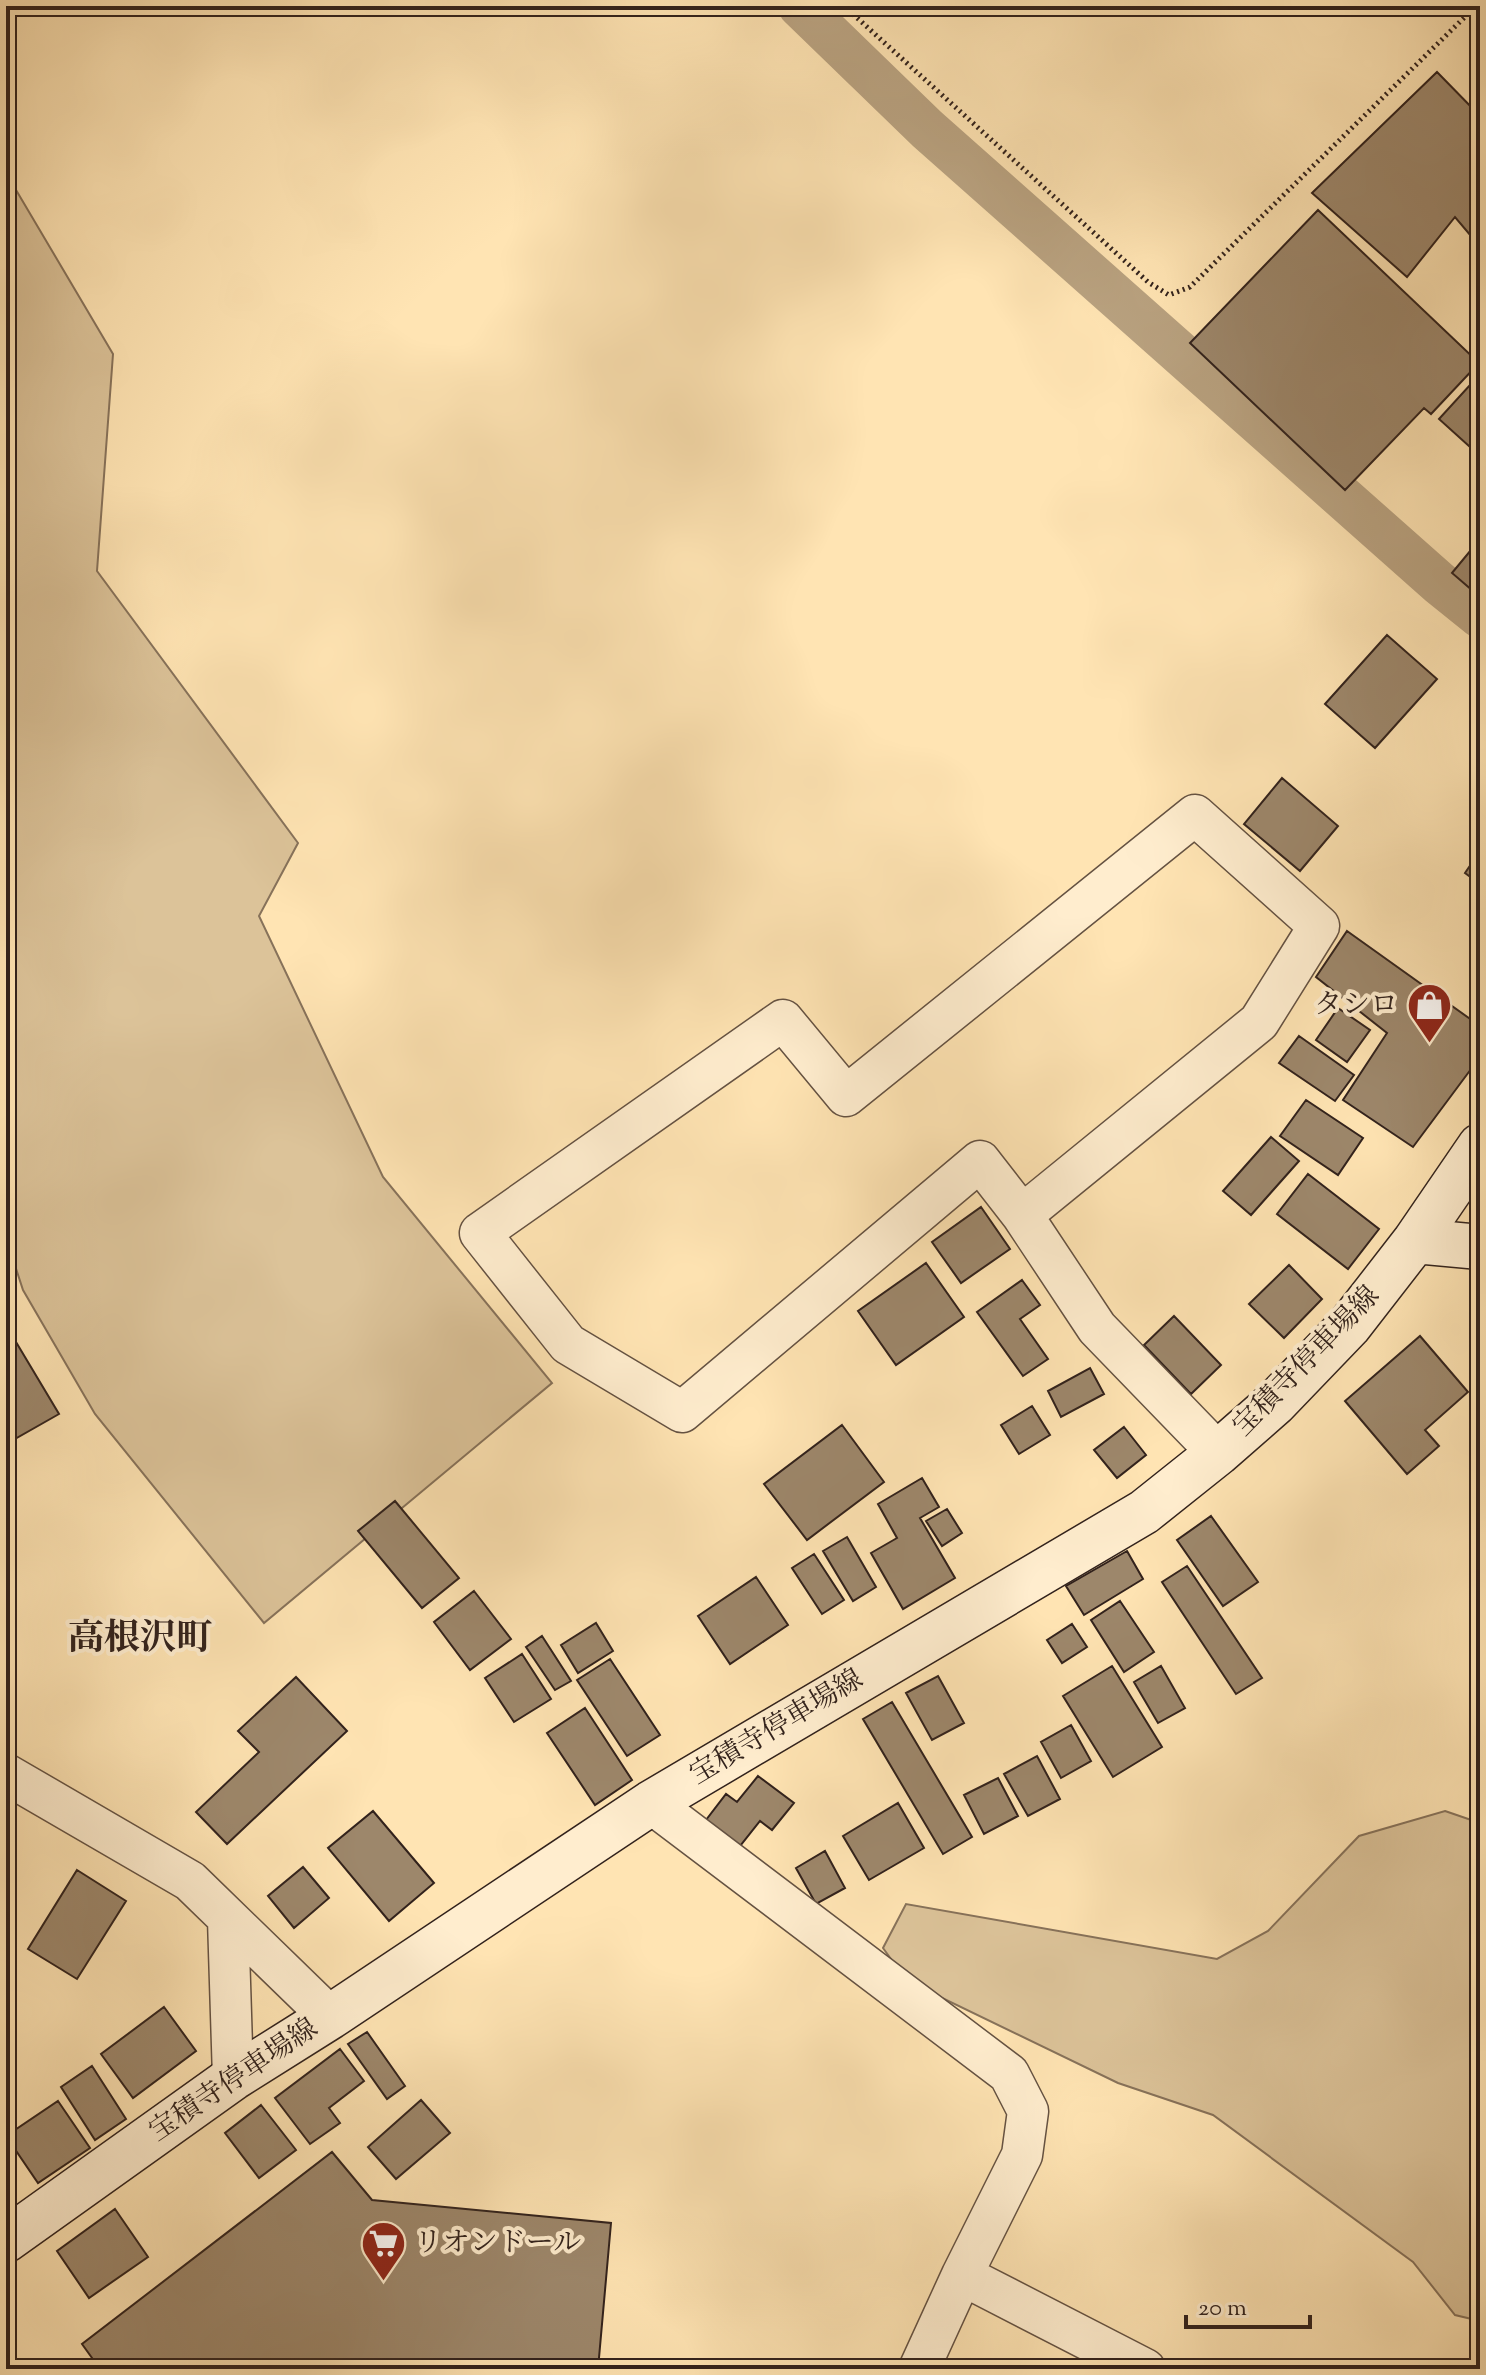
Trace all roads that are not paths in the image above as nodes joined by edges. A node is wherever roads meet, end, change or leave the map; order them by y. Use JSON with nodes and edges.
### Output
{"nodes":[{"id":1,"x":1480,"y":1146,"type":"edge"},
{"id":2,"x":1022,"y":1215,"type":"junction"},
{"id":3,"x":1415,"y":1241,"type":"junction"},
{"id":4,"x":1480,"y":1247,"type":"edge"},
{"id":5,"x":1218,"y":1453,"type":"junction"},
{"id":6,"x":6,"y":1774,"type":"edge"},
{"id":7,"x":651,"y":1803,"type":"junction"},
{"id":8,"x":228,"y":1919,"type":"junction"},
{"id":9,"x":330,"y":2017,"type":"junction"},
{"id":10,"x":233,"y":2078,"type":"junction"},
{"id":11,"x":6,"y":2240,"type":"edge"},
{"id":12,"x":962,"y":2275,"type":"junction"},
{"id":13,"x":919,"y":2369,"type":"edge"},
{"id":14,"x":1145,"y":2369,"type":"edge"}],
"edges":[{"from":1,"to":3,"type":"main road","name":"宝積寺停車場線"},
{"from":2,"to":2,"type":"street"},
{"from":2,"to":5,"type":"street"},
{"from":3,"to":4,"type":"main road"},
{"from":3,"to":5,"type":"main road","name":"宝積寺停車場線"},
{"from":5,"to":7,"type":"main road","name":"宝積寺停車場線"},
{"from":6,"to":8,"type":"street"},
{"from":7,"to":9,"type":"main road","name":"宝積寺停車場線"},
{"from":7,"to":12,"type":"street"},
{"from":8,"to":9,"type":"street"},
{"from":8,"to":10,"type":"street"},
{"from":9,"to":10,"type":"main road","name":"宝積寺停車場線"},
{"from":10,"to":11,"type":"main road","name":"宝積寺停車場線"},
{"from":12,"to":13,"type":"street"},
{"from":12,"to":14,"type":"street"}]}
